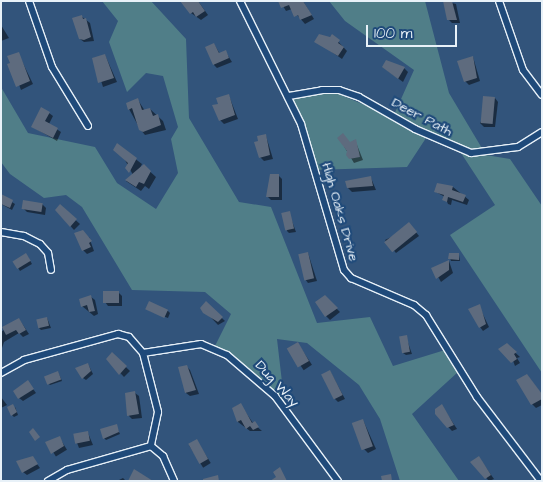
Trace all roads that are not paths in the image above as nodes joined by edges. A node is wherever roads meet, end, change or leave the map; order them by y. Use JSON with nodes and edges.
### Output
{"nodes":[{"id":1,"x":29,"y":1,"type":"edge"},
{"id":2,"x":240,"y":1,"type":"edge"},
{"id":3,"x":499,"y":1,"type":"edge"},
{"id":4,"x":542,"y":95,"type":"edge"},
{"id":5,"x":289,"y":96,"type":"junction"},
{"id":6,"x":88,"y":126,"type":"dead end"},
{"id":7,"x":542,"y":132,"type":"edge"},
{"id":8,"x":4,"y":232,"type":"edge"},
{"id":9,"x":1,"y":238,"type":"edge"},
{"id":10,"x":51,"y":270,"type":"dead end"},
{"id":11,"x":143,"y":353,"type":"junction"},
{"id":12,"x":1,"y":373,"type":"edge"},
{"id":13,"x":151,"y":446,"type":"junction"},
{"id":14,"x":48,"y":481,"type":"edge"},
{"id":15,"x":174,"y":481,"type":"edge"},
{"id":16,"x":338,"y":481,"type":"edge"},
{"id":17,"x":541,"y":481,"type":"edge"}],
"edges":[{"from":1,"to":6,"type":"street"},
{"from":2,"to":5,"type":"street","name":"High Oaks Drive"},
{"from":3,"to":4,"type":"street"},
{"from":5,"to":7,"type":"street","name":"Deer Path"},
{"from":5,"to":17,"type":"street","name":"High Oaks Drive"},
{"from":8,"to":9,"type":"street"},
{"from":8,"to":10,"type":"street"},
{"from":11,"to":12,"type":"street"},
{"from":11,"to":13,"type":"street"},
{"from":11,"to":16,"type":"street","name":"Dug Way"},
{"from":13,"to":14,"type":"street"},
{"from":13,"to":15,"type":"street"}]}
